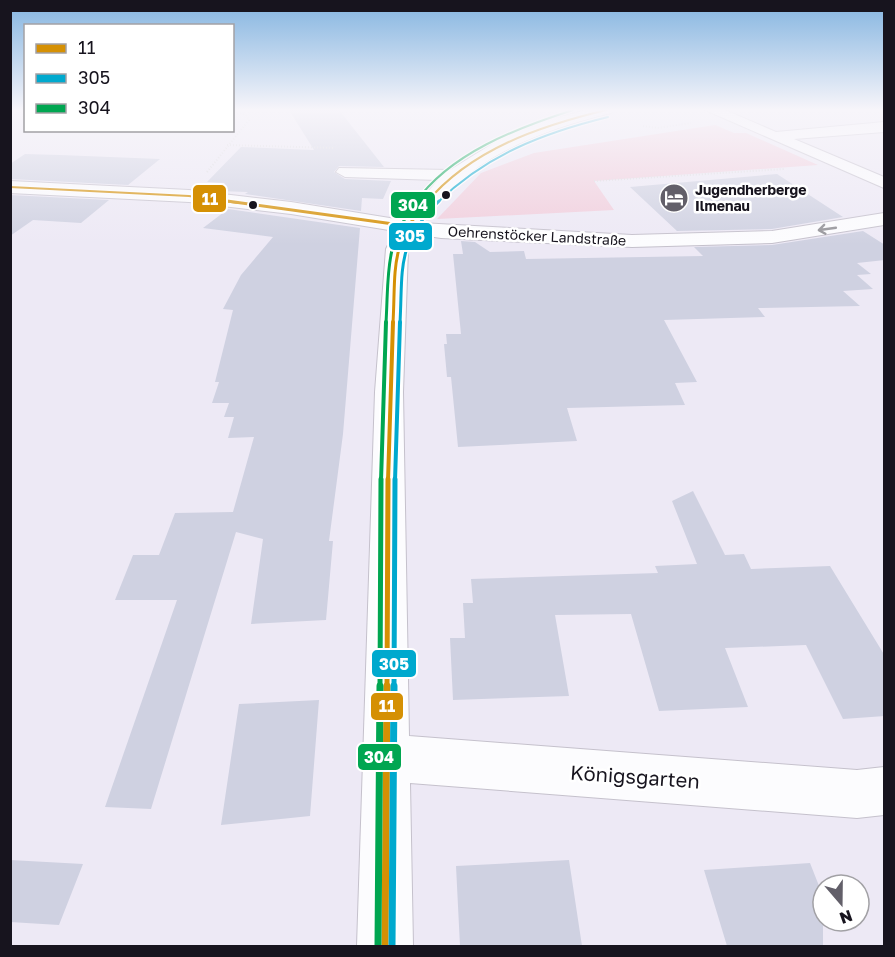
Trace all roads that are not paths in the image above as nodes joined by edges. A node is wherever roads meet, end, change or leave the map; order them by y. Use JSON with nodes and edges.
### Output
{"nodes":[{"id":1,"x":483,"y":155,"type":"edge"},
{"id":2,"x":819,"y":155,"type":"edge"},
{"id":3,"x":345,"y":172,"type":"dead end"},
{"id":4,"x":451,"y":175,"type":"junction"},
{"id":5,"x":884,"y":183,"type":"edge"},
{"id":6,"x":10,"y":188,"type":"edge"},
{"id":7,"x":885,"y":219,"type":"edge"},
{"id":8,"x":408,"y":226,"type":"junction"},
{"id":9,"x":386,"y":758,"type":"junction"},
{"id":10,"x":885,"y":791,"type":"edge"},
{"id":11,"x":385,"y":946,"type":"edge"}],
"edges":[{"from":1,"to":4,"type":"street"},
{"from":2,"to":5,"type":"street"},
{"from":3,"to":4,"type":"street"},
{"from":4,"to":8,"type":"street"},
{"from":6,"to":8,"type":"street","name":"Oehrenstöcker Landstraße"},
{"from":7,"to":8,"type":"street","name":"Oehrenstöcker Landstraße","one_way":true},
{"from":8,"to":9,"type":"street"},
{"from":9,"to":10,"type":"street","name":"Königsgarten"},
{"from":9,"to":11,"type":"street"}]}
